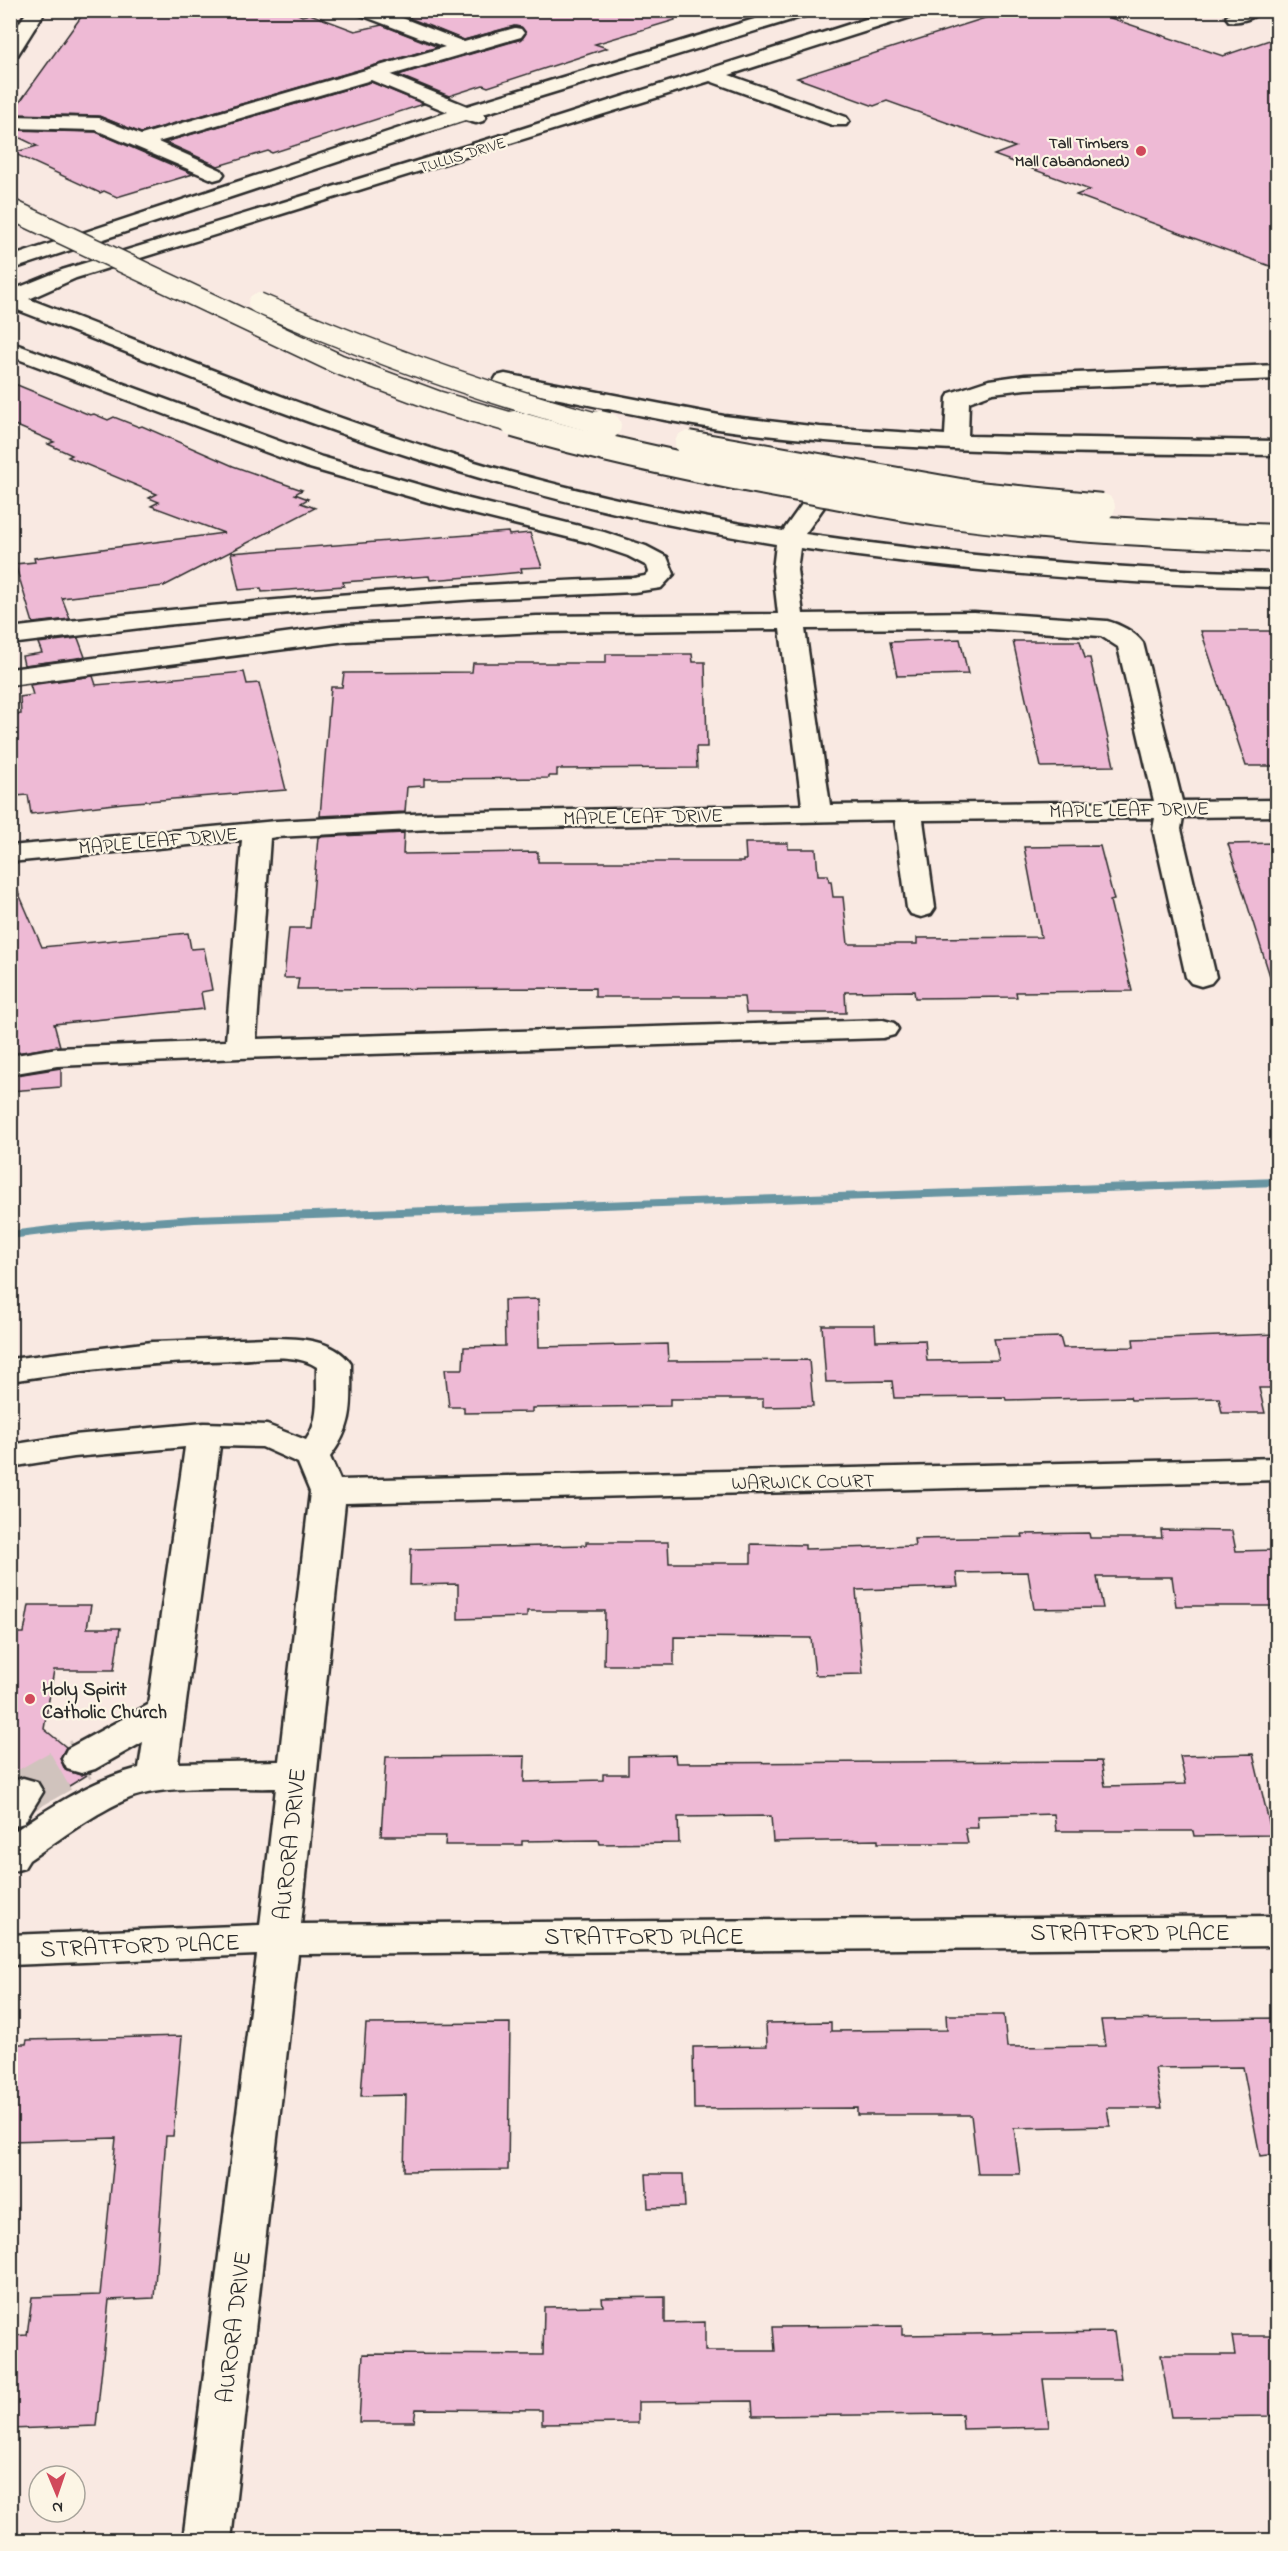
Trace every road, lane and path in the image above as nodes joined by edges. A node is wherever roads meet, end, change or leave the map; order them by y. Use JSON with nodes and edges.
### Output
{"nodes":[{"id":1,"x":37,"y":10,"type":"edge"},
{"id":2,"x":364,"y":10,"type":"edge"},
{"id":3,"x":805,"y":10,"type":"edge"},
{"id":4,"x":914,"y":10,"type":"edge"},
{"id":5,"x":1252,"y":10,"type":"edge"},
{"id":6,"x":1235,"y":17,"type":"dead end"},
{"id":7,"x":515,"y":33,"type":"dead end"},
{"id":8,"x":463,"y":48,"type":"junction"},
{"id":9,"x":10,"y":52,"type":"edge"},
{"id":10,"x":779,"y":54,"type":"junction"},
{"id":11,"x":372,"y":74,"type":"junction"},
{"id":12,"x":711,"y":75,"type":"junction"},
{"id":13,"x":736,"y":85,"type":"junction"},
{"id":14,"x":466,"y":113,"type":"junction"},
{"id":15,"x":838,"y":121,"type":"dead end"},
{"id":16,"x":10,"y":122,"type":"edge"},
{"id":17,"x":522,"y":135,"type":"junction"},
{"id":18,"x":138,"y":142,"type":"junction"},
{"id":19,"x":214,"y":174,"type":"dead end"},
{"id":20,"x":10,"y":186,"type":"edge"},
{"id":21,"x":10,"y":210,"type":"edge"},
{"id":22,"x":10,"y":264,"type":"edge"},
{"id":23,"x":10,"y":299,"type":"edge"},
{"id":24,"x":10,"y":348,"type":"edge"},
{"id":25,"x":1278,"y":372,"type":"edge"},
{"id":26,"x":505,"y":381,"type":"dead end"},
{"id":27,"x":626,"y":430,"type":"dead end"},
{"id":28,"x":863,"y":437,"type":"junction"},
{"id":29,"x":670,"y":441,"type":"dead end"},
{"id":30,"x":956,"y":441,"type":"junction"},
{"id":31,"x":1278,"y":448,"type":"edge"},
{"id":32,"x":1118,"y":508,"type":"dead end"},
{"id":33,"x":1153,"y":511,"type":"dead end"},
{"id":34,"x":1278,"y":517,"type":"edge"},
{"id":35,"x":1278,"y":538,"type":"edge"},
{"id":36,"x":788,"y":541,"type":"junction"},
{"id":37,"x":1278,"y":580,"type":"edge"},
{"id":38,"x":790,"y":620,"type":"junction"},
{"id":39,"x":10,"y":636,"type":"edge"},
{"id":40,"x":10,"y":677,"type":"edge"},
{"id":41,"x":1170,"y":808,"type":"junction"},
{"id":42,"x":1278,"y":808,"type":"edge"},
{"id":43,"x":908,"y":812,"type":"junction"},
{"id":44,"x":817,"y":813,"type":"junction"},
{"id":45,"x":257,"y":831,"type":"junction"},
{"id":46,"x":10,"y":854,"type":"edge"},
{"id":47,"x":921,"y":908,"type":"dead end"},
{"id":48,"x":1201,"y":977,"type":"dead end"},
{"id":49,"x":883,"y":1029,"type":"dead end"},
{"id":50,"x":240,"y":1049,"type":"junction"},
{"id":51,"x":10,"y":1065,"type":"edge"},
{"id":52,"x":10,"y":1370,"type":"edge"},
{"id":53,"x":204,"y":1434,"type":"junction"},
{"id":54,"x":10,"y":1456,"type":"edge"},
{"id":55,"x":312,"y":1456,"type":"junction"},
{"id":56,"x":1278,"y":1469,"type":"edge"},
{"id":57,"x":328,"y":1492,"type":"junction"},
{"id":58,"x":166,"y":1712,"type":"junction"},
{"id":59,"x":81,"y":1759,"type":"tunnel mouth"},
{"id":60,"x":297,"y":1774,"type":"junction"},
{"id":61,"x":157,"y":1777,"type":"junction"},
{"id":62,"x":14,"y":1830,"type":"edge"},
{"id":63,"x":1278,"y":1931,"type":"edge"},
{"id":64,"x":279,"y":1939,"type":"junction"},
{"id":65,"x":10,"y":1950,"type":"edge"},
{"id":66,"x":207,"y":2541,"type":"edge"}],
"edges":[{"from":1,"to":9,"type":"street"},
{"from":2,"to":8,"type":"street"},
{"from":3,"to":14,"type":"street","name":"TULLIS DRIVE"},
{"from":4,"to":10,"type":"street","name":"TULLIS DRIVE"},
{"from":5,"to":6,"type":"street"},
{"from":7,"to":8,"type":"street"},
{"from":8,"to":11,"type":"street"},
{"from":10,"to":12,"type":"street","name":"TULLIS DRIVE"},
{"from":10,"to":13,"type":"street"},
{"from":11,"to":14,"type":"street"},
{"from":11,"to":18,"type":"street"},
{"from":12,"to":13,"type":"street"},
{"from":12,"to":17,"type":"street","name":"TULLIS DRIVE"},
{"from":13,"to":15,"type":"street"},
{"from":14,"to":17,"type":"street"},
{"from":14,"to":22,"type":"street","name":"TULLIS DRIVE"},
{"from":16,"to":18,"type":"street"},
{"from":17,"to":23,"type":"street","name":"TULLIS DRIVE"},
{"from":18,"to":19,"type":"street"},
{"from":20,"to":27,"type":"street","bridge":true},
{"from":21,"to":35,"type":"street","bridge":true},
{"from":23,"to":36,"type":"street"},
{"from":24,"to":39,"type":"street"},
{"from":25,"to":30,"type":"street"},
{"from":26,"to":28,"type":"street"},
{"from":28,"to":30,"type":"street"},
{"from":28,"to":36,"type":"street"},
{"from":29,"to":32,"type":"street","bridge":true},
{"from":30,"to":31,"type":"street"},
{"from":33,"to":34,"type":"street"},
{"from":36,"to":37,"type":"street"},
{"from":36,"to":38,"type":"street"},
{"from":38,"to":40,"type":"street"},
{"from":38,"to":41,"type":"street"},
{"from":38,"to":44,"type":"street"},
{"from":41,"to":42,"type":"street","name":"MAPLE LEAF DRIVE"},
{"from":41,"to":43,"type":"street","name":"MAPLE LEAF DRIVE"},
{"from":41,"to":48,"type":"street"},
{"from":43,"to":44,"type":"street","name":"MAPLE LEAF DRIVE"},
{"from":43,"to":47,"type":"street"},
{"from":44,"to":45,"type":"street","name":"MAPLE LEAF DRIVE"},
{"from":45,"to":46,"type":"street","name":"MAPLE LEAF DRIVE"},
{"from":45,"to":50,"type":"street"},
{"from":49,"to":50,"type":"street"},
{"from":50,"to":51,"type":"street"},
{"from":52,"to":55,"type":"street"},
{"from":53,"to":54,"type":"street"},
{"from":53,"to":55,"type":"street"},
{"from":53,"to":58,"type":"street"},
{"from":55,"to":57,"type":"street"},
{"from":56,"to":57,"type":"street","name":"WARWICK COURT"},
{"from":57,"to":60,"type":"street","name":"AURORA DRIVE"},
{"from":58,"to":59,"type":"street"},
{"from":58,"to":61,"type":"street"},
{"from":60,"to":61,"type":"street"},
{"from":60,"to":64,"type":"street","name":"AURORA DRIVE"},
{"from":61,"to":62,"type":"street"},
{"from":63,"to":64,"type":"street","name":"STRATFORD PLACE"},
{"from":64,"to":65,"type":"street","name":"STRATFORD PLACE"},
{"from":64,"to":66,"type":"street","name":"AURORA DRIVE"}]}
